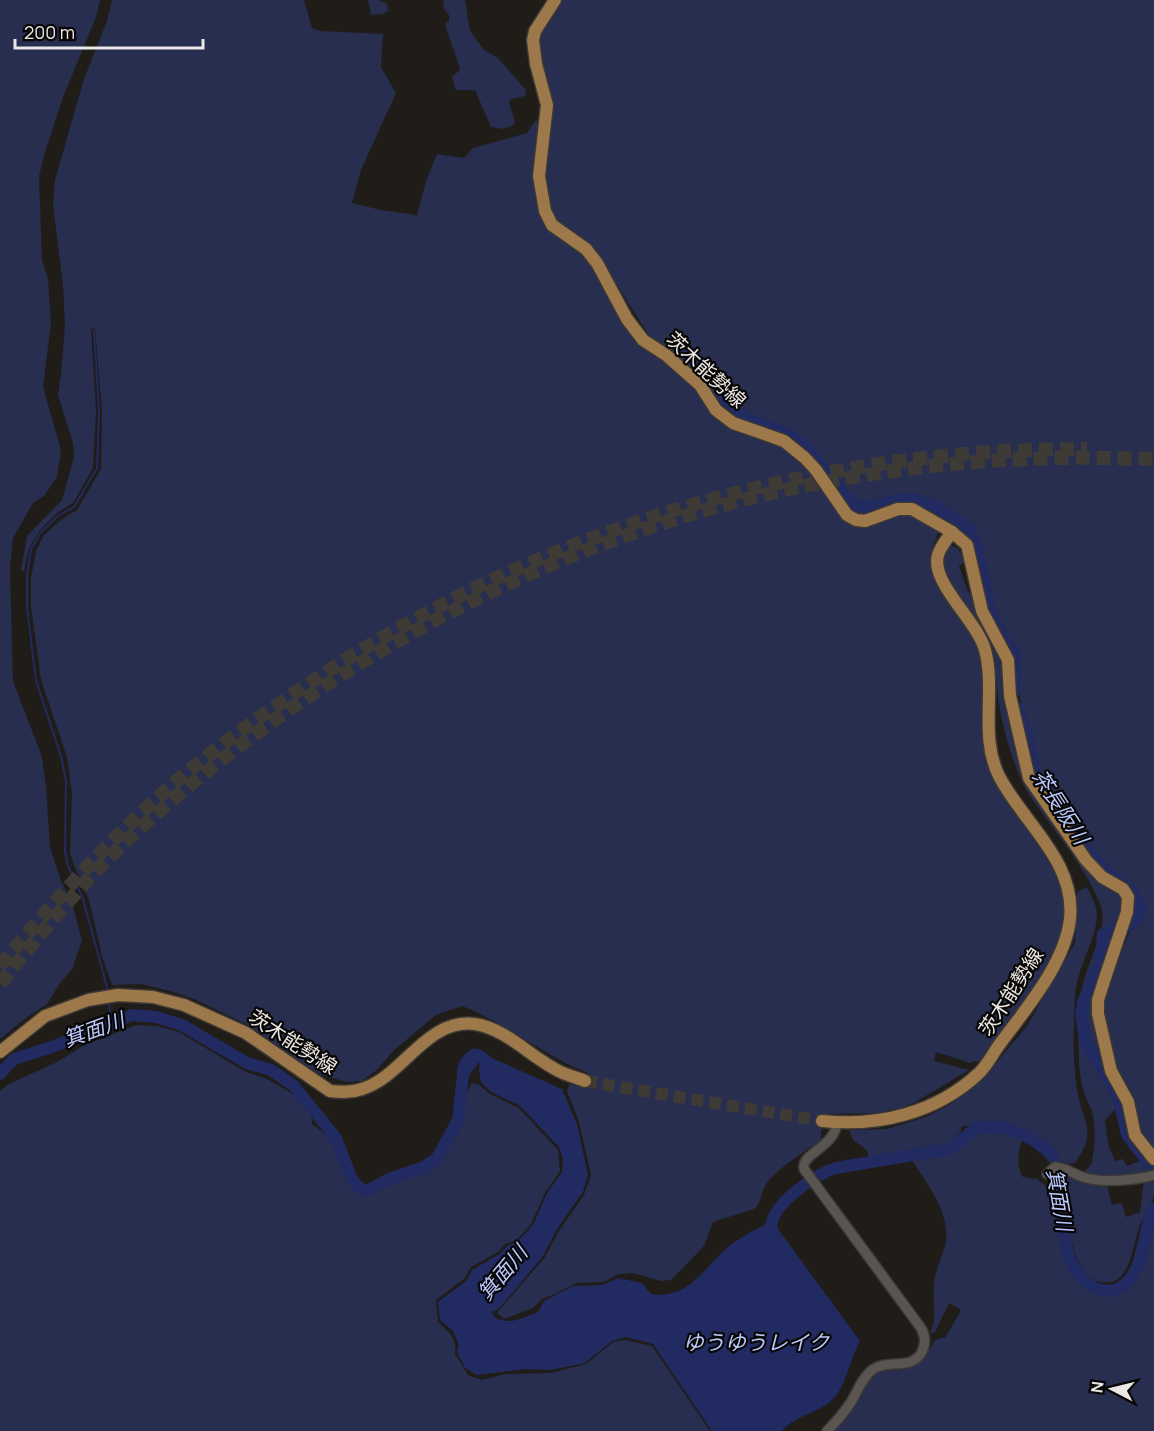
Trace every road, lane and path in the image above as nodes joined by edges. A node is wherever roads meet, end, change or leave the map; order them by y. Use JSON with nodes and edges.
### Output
{"nodes":[{"id":1,"x":555,"y":0,"type":"edge"},
{"id":2,"x":952,"y":532,"type":"junction"},
{"id":3,"x":0,"y":1052,"type":"edge"},
{"id":4,"x":585,"y":1081,"type":"tunnel mouth"},
{"id":5,"x":822,"y":1121,"type":"tunnel mouth"},
{"id":6,"x":838,"y":1123,"type":"junction"},
{"id":7,"x":1154,"y":1159,"type":"edge"},
{"id":8,"x":1055,"y":1169,"type":"dead end"},
{"id":9,"x":1153,"y":1176,"type":"edge"},
{"id":10,"x":827,"y":1431,"type":"edge"}],
"edges":[{"from":1,"to":2,"type":"main road","name":"茨木能勢線"},
{"from":2,"to":6,"type":"main road","name":"茨木能勢線"},
{"from":2,"to":7,"type":"main road"},
{"from":3,"to":4,"type":"main road","name":"茨木能勢線"},
{"from":5,"to":6,"type":"main road","name":"茨木能勢線"},
{"from":6,"to":10,"type":"street"},
{"from":8,"to":9,"type":"street"}]}
